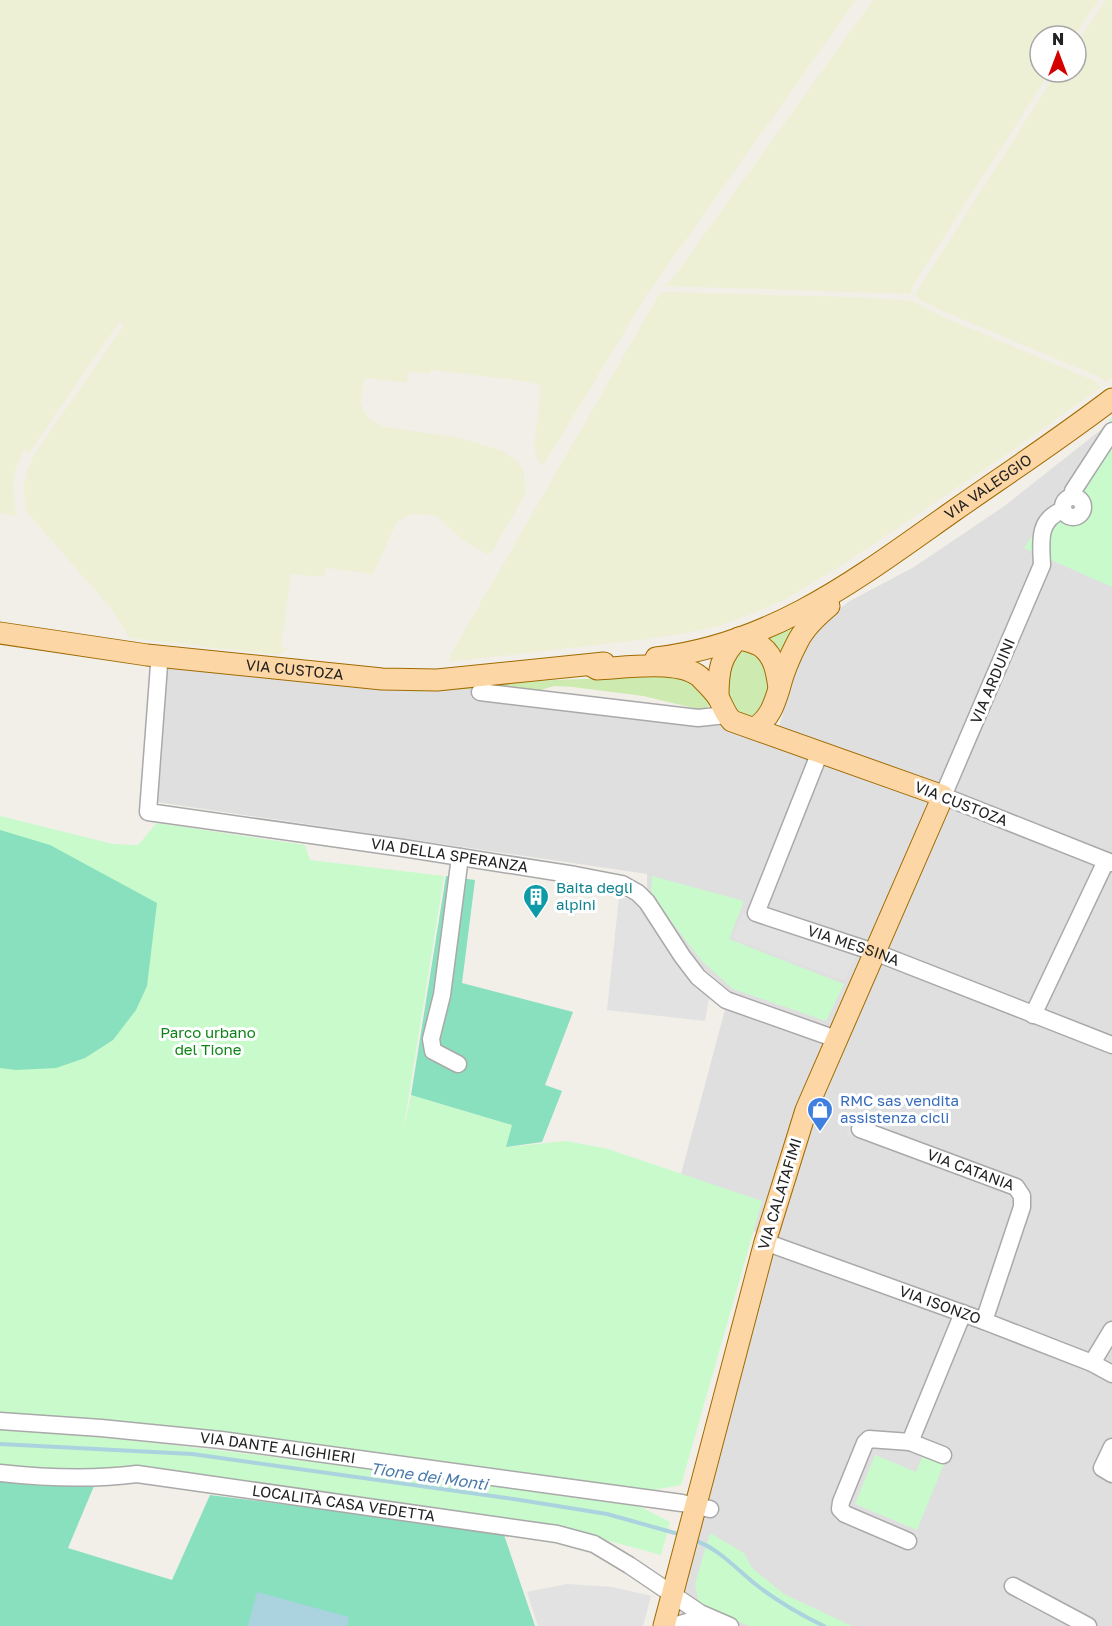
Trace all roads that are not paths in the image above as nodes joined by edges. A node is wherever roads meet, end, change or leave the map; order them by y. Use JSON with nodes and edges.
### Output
{"nodes":[{"id":1,"x":1112,"y":399,"type":"edge"},
{"id":2,"x":1112,"y":431,"type":"edge"},
{"id":3,"x":865,"y":574,"type":"junction"},
{"id":4,"x":0,"y":633,"type":"edge"},
{"id":5,"x":739,"y":638,"type":"junction"},
{"id":6,"x":159,"y":665,"type":"dead end"},
{"id":7,"x":590,"y":665,"type":"junction"},
{"id":8,"x":480,"y":692,"type":"dead end"},
{"id":9,"x":777,"y":695,"type":"junction"},
{"id":10,"x":722,"y":706,"type":"junction"},
{"id":11,"x":756,"y":728,"type":"junction"},
{"id":12,"x":814,"y":750,"type":"junction"},
{"id":13,"x":943,"y":796,"type":"junction"},
{"id":14,"x":460,"y":857,"type":"junction"},
{"id":15,"x":1109,"y":862,"type":"edge"},
{"id":16,"x":877,"y":952,"type":"junction"},
{"id":17,"x":1033,"y":1015,"type":"junction"},
{"id":18,"x":836,"y":1039,"type":"junction"},
{"id":19,"x":1112,"y":1045,"type":"edge"},
{"id":20,"x":458,"y":1064,"type":"dead end"},
{"id":21,"x":860,"y":1129,"type":"dead end"},
{"id":22,"x":765,"y":1242,"type":"junction"},
{"id":23,"x":963,"y":1313,"type":"junction"},
{"id":24,"x":984,"y":1321,"type":"junction"},
{"id":25,"x":1112,"y":1330,"type":"edge"},
{"id":26,"x":1092,"y":1363,"type":"junction"},
{"id":27,"x":1112,"y":1374,"type":"edge"},
{"id":28,"x":0,"y":1422,"type":"edge"},
{"id":29,"x":910,"y":1442,"type":"junction"},
{"id":30,"x":1112,"y":1447,"type":"edge"},
{"id":31,"x":943,"y":1455,"type":"dead end"},
{"id":32,"x":0,"y":1473,"type":"edge"},
{"id":33,"x":1112,"y":1474,"type":"edge"},
{"id":34,"x":703,"y":1507,"type":"junction"},
{"id":35,"x":908,"y":1540,"type":"dead end"},
{"id":36,"x":1013,"y":1586,"type":"dead end"},
{"id":37,"x":672,"y":1594,"type":"junction"},
{"id":38,"x":664,"y":1626,"type":"edge"},
{"id":39,"x":673,"y":1626,"type":"edge"},
{"id":40,"x":730,"y":1626,"type":"edge"},
{"id":41,"x":1088,"y":1626,"type":"edge"}],
"edges":[{"from":1,"to":3,"type":"main road","name":"VIA VALEGGIO"},
{"from":2,"to":13,"type":"street","name":"VIA ARDUINI"},
{"from":3,"to":5,"type":"main road","name":"VIA CUSTOZA"},
{"from":3,"to":9,"type":"main road"},
{"from":4,"to":7,"type":"main road","name":"VIA CUSTOZA"},
{"from":5,"to":7,"type":"main road","name":"VIA CUSTOZA"},
{"from":5,"to":9,"type":"main road","name":"VIA CUSTOZA"},
{"from":5,"to":10,"type":"main road"},
{"from":6,"to":14,"type":"street","name":"VIA DELLA SPERANZA"},
{"from":7,"to":10,"type":"main road","name":"VIA CUSTOZA"},
{"from":8,"to":10,"type":"street"},
{"from":9,"to":11,"type":"main road"},
{"from":9,"to":12,"type":"main road","name":"VIA CUSTOZA"},
{"from":10,"to":11,"type":"main road","name":"VIA CUSTOZA"},
{"from":11,"to":12,"type":"main road","name":"VIA CUSTOZA"},
{"from":12,"to":13,"type":"main road","name":"VIA CUSTOZA"},
{"from":12,"to":16,"type":"street","name":"VIA MESSINA"},
{"from":13,"to":15,"type":"street","name":"VIA CUSTOZA"},
{"from":13,"to":16,"type":"main road","name":"VIA CALATAFIMI"},
{"from":14,"to":18,"type":"street","name":"VIA DELLA SPERANZA"},
{"from":14,"to":20,"type":"street"},
{"from":15,"to":17,"type":"street"},
{"from":16,"to":17,"type":"street","name":"VIA MESSINA"},
{"from":16,"to":18,"type":"main road","name":"VIA CALATAFIMI"},
{"from":17,"to":19,"type":"street","name":"VIA MESSINA"},
{"from":18,"to":22,"type":"main road","name":"VIA CALATAFIMI"},
{"from":21,"to":24,"type":"street","name":"VIA CATANIA"},
{"from":22,"to":23,"type":"street","name":"VIA ISONZO"},
{"from":22,"to":34,"type":"main road","name":"VIA CALATAFIMI"},
{"from":23,"to":24,"type":"street","name":"VIA ISONZO"},
{"from":23,"to":29,"type":"street"},
{"from":24,"to":26,"type":"street","name":"VIA ISONZO"},
{"from":25,"to":26,"type":"street"},
{"from":26,"to":27,"type":"street","name":"VIA ISONZO"},
{"from":28,"to":34,"type":"street","name":"VIA DANTE ALIGHIERI"},
{"from":29,"to":31,"type":"street"},
{"from":29,"to":35,"type":"street"},
{"from":30,"to":33,"type":"street"},
{"from":32,"to":37,"type":"street","name":"LOCALITÀ CASA VEDETTA"},
{"from":34,"to":37,"type":"main road","name":"VIA CALATAFIMI"},
{"from":36,"to":41,"type":"street"},
{"from":37,"to":38,"type":"main road","name":"VIA CALATAFIMI"},
{"from":37,"to":40,"type":"street","name":"LOCALITÀ CASA VEDETTA"},
{"from":39,"to":40,"type":"street"}]}
